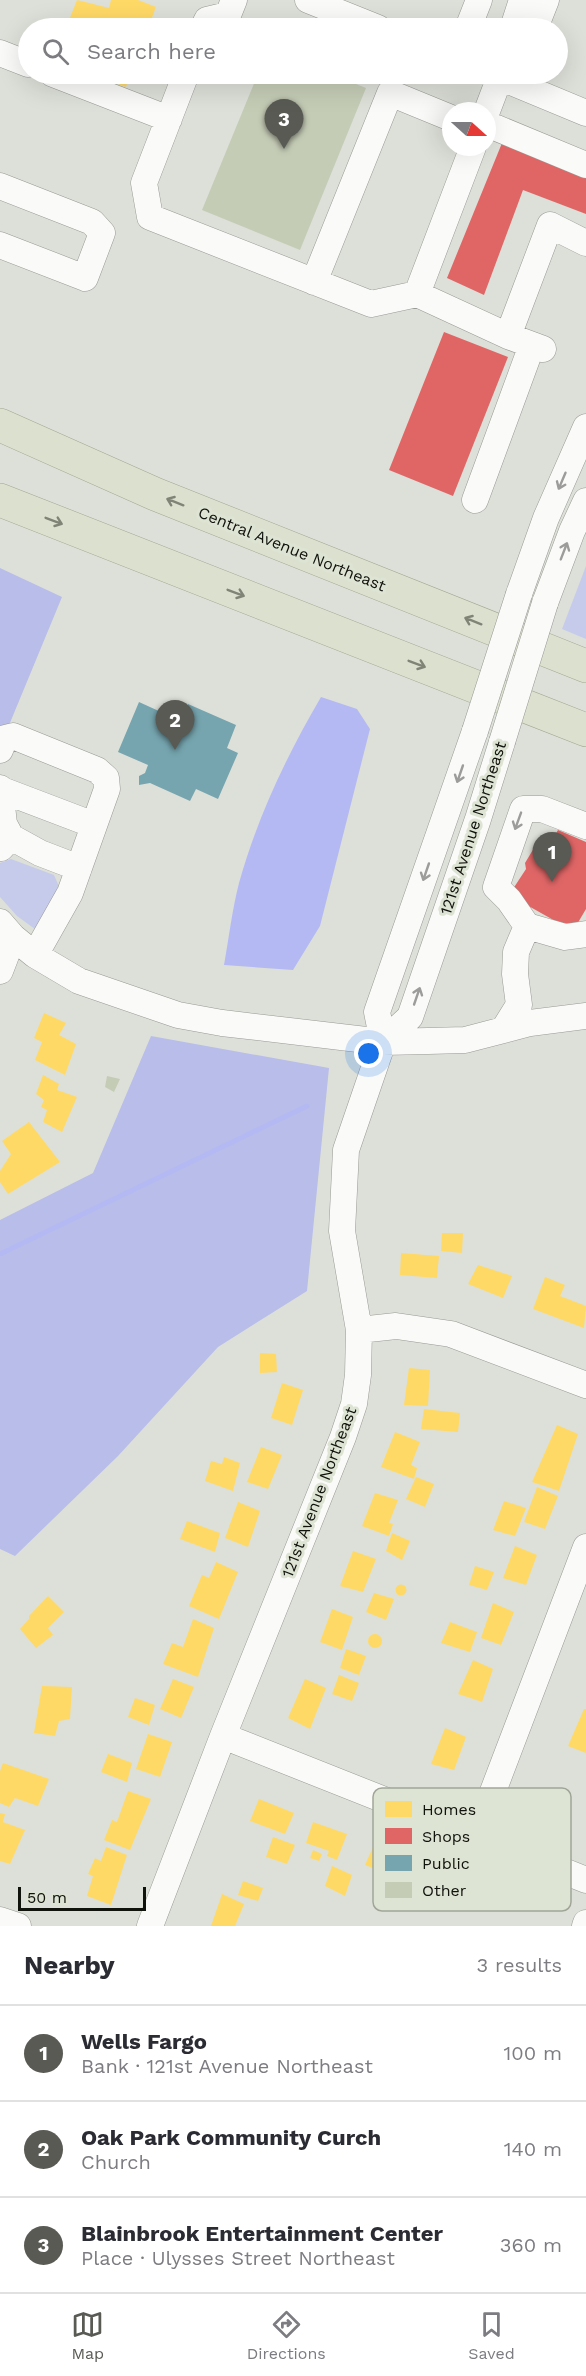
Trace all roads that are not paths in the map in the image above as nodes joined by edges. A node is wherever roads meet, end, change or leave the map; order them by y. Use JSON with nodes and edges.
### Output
{"nodes":[{"id":1,"x":234,"y":0,"type":"edge"},
{"id":2,"x":308,"y":0,"type":"edge"},
{"id":3,"x":479,"y":0,"type":"edge"},
{"id":4,"x":522,"y":0,"type":"edge"},
{"id":5,"x":546,"y":0,"type":"edge"},
{"id":6,"x":215,"y":18,"type":"edge"},
{"id":7,"x":353,"y":18,"type":"edge"},
{"id":8,"x":472,"y":18,"type":"edge"},
{"id":9,"x":516,"y":18,"type":"edge"},
{"id":10,"x":539,"y":18,"type":"edge"},
{"id":11,"x":0,"y":53,"type":"edge"},
{"id":12,"x":18,"y":60,"type":"edge"},
{"id":13,"x":79,"y":84,"type":"edge"},
{"id":14,"x":182,"y":84,"type":"edge"},
{"id":15,"x":496,"y":84,"type":"edge"},
{"id":16,"x":521,"y":84,"type":"edge"},
{"id":17,"x":490,"y":102,"type":"edge"},
{"id":18,"x":586,"y":113,"type":"edge"},
{"id":19,"x":442,"y":114,"type":"edge"},
{"id":20,"x":169,"y":119,"type":"junction"},
{"id":21,"x":496,"y":128,"type":"edge"},
{"id":22,"x":470,"y":156,"type":"edge"},
{"id":23,"x":586,"y":165,"type":"edge"},
{"id":24,"x":0,"y":186,"type":"edge"},
{"id":25,"x":586,"y":243,"type":"edge"},
{"id":26,"x":0,"y":245,"type":"edge"},
{"id":27,"x":314,"y":282,"type":"junction"},
{"id":28,"x":417,"y":294,"type":"junction"},
{"id":29,"x":508,"y":336,"type":"junction"},
{"id":30,"x":0,"y":425,"type":"edge"},
{"id":31,"x":586,"y":427,"type":"edge"},
{"id":32,"x":0,"y":500,"type":"edge"},
{"id":33,"x":475,"y":500,"type":"dead end"},
{"id":34,"x":586,"y":501,"type":"edge"},
{"id":35,"x":586,"y":666,"type":"edge"},
{"id":36,"x":586,"y":730,"type":"edge"},
{"id":37,"x":0,"y":750,"type":"edge"},
{"id":38,"x":1,"y":789,"type":"edge"},
{"id":39,"x":94,"y":825,"type":"junction"},
{"id":40,"x":586,"y":826,"type":"edge"},
{"id":41,"x":5,"y":843,"type":"edge"},
{"id":42,"x":79,"y":868,"type":"junction"},
{"id":43,"x":527,"y":926,"type":"junction"},
{"id":44,"x":6,"y":929,"type":"edge"},
{"id":45,"x":586,"y":934,"type":"edge"},
{"id":46,"x":35,"y":955,"type":"junction"},
{"id":47,"x":0,"y":970,"type":"edge"},
{"id":48,"x":586,"y":1016,"type":"edge"},
{"id":49,"x":504,"y":1029,"type":"junction"},
{"id":50,"x":383,"y":1041,"type":"junction"},
{"id":51,"x":359,"y":1330,"type":"junction"},
{"id":52,"x":586,"y":1385,"type":"edge"},
{"id":53,"x":586,"y":1547,"type":"edge"},
{"id":54,"x":223,"y":1736,"type":"junction"},
{"id":55,"x":494,"y":1788,"type":"edge"},
{"id":56,"x":373,"y":1795,"type":"edge"},
{"id":57,"x":571,"y":1874,"type":"edge"},
{"id":58,"x":586,"y":1880,"type":"edge"},
{"id":59,"x":0,"y":1920,"type":"edge"},
{"id":60,"x":18,"y":1926,"type":"edge"},
{"id":61,"x":150,"y":1926,"type":"edge"}],
"edges":[{"from":1,"to":6,"type":"street"},
{"from":2,"to":7,"type":"street"},
{"from":3,"to":8,"type":"street"},
{"from":4,"to":9,"type":"street"},
{"from":5,"to":10,"type":"street"},
{"from":11,"to":12,"type":"street"},
{"from":13,"to":20,"type":"street"},
{"from":14,"to":20,"type":"street"},
{"from":15,"to":17,"type":"street"},
{"from":16,"to":18,"type":"street"},
{"from":19,"to":27,"type":"street"},
{"from":20,"to":27,"type":"street"},
{"from":21,"to":23,"type":"street"},
{"from":22,"to":28,"type":"street"},
{"from":24,"to":26,"type":"street"},
{"from":25,"to":29,"type":"street"},
{"from":27,"to":28,"type":"street"},
{"from":28,"to":29,"type":"street"},
{"from":29,"to":33,"type":"street"},
{"from":35,"to":30,"type":"highway","name":"Central Avenue Northeast","one_way":true},
{"from":31,"to":50,"type":"street","name":"121st Avenue Northeast","one_way":true,"bridge":true},
{"from":32,"to":36,"type":"highway","one_way":true},
{"from":50,"to":34,"type":"street","name":"121st Avenue Northeast","one_way":true,"bridge":true},
{"from":37,"to":39,"type":"street"},
{"from":38,"to":39,"type":"street"},
{"from":38,"to":41,"type":"street"},
{"from":39,"to":42,"type":"street"},
{"from":40,"to":43,"type":"street","one_way":true},
{"from":41,"to":42,"type":"street"},
{"from":42,"to":46,"type":"street"},
{"from":43,"to":45,"type":"street"},
{"from":43,"to":49,"type":"street"},
{"from":44,"to":46,"type":"street"},
{"from":44,"to":47,"type":"street"},
{"from":46,"to":50,"type":"street"},
{"from":48,"to":49,"type":"street"},
{"from":49,"to":50,"type":"street"},
{"from":50,"to":51,"type":"street","name":"121st Avenue Northeast"},
{"from":51,"to":52,"type":"street"},
{"from":51,"to":54,"type":"street","name":"121st Avenue Northeast"},
{"from":53,"to":55,"type":"street"},
{"from":54,"to":56,"type":"street"},
{"from":54,"to":61,"type":"street","name":"121st Avenue Northeast"},
{"from":57,"to":58,"type":"street"},
{"from":59,"to":60,"type":"street"}]}
